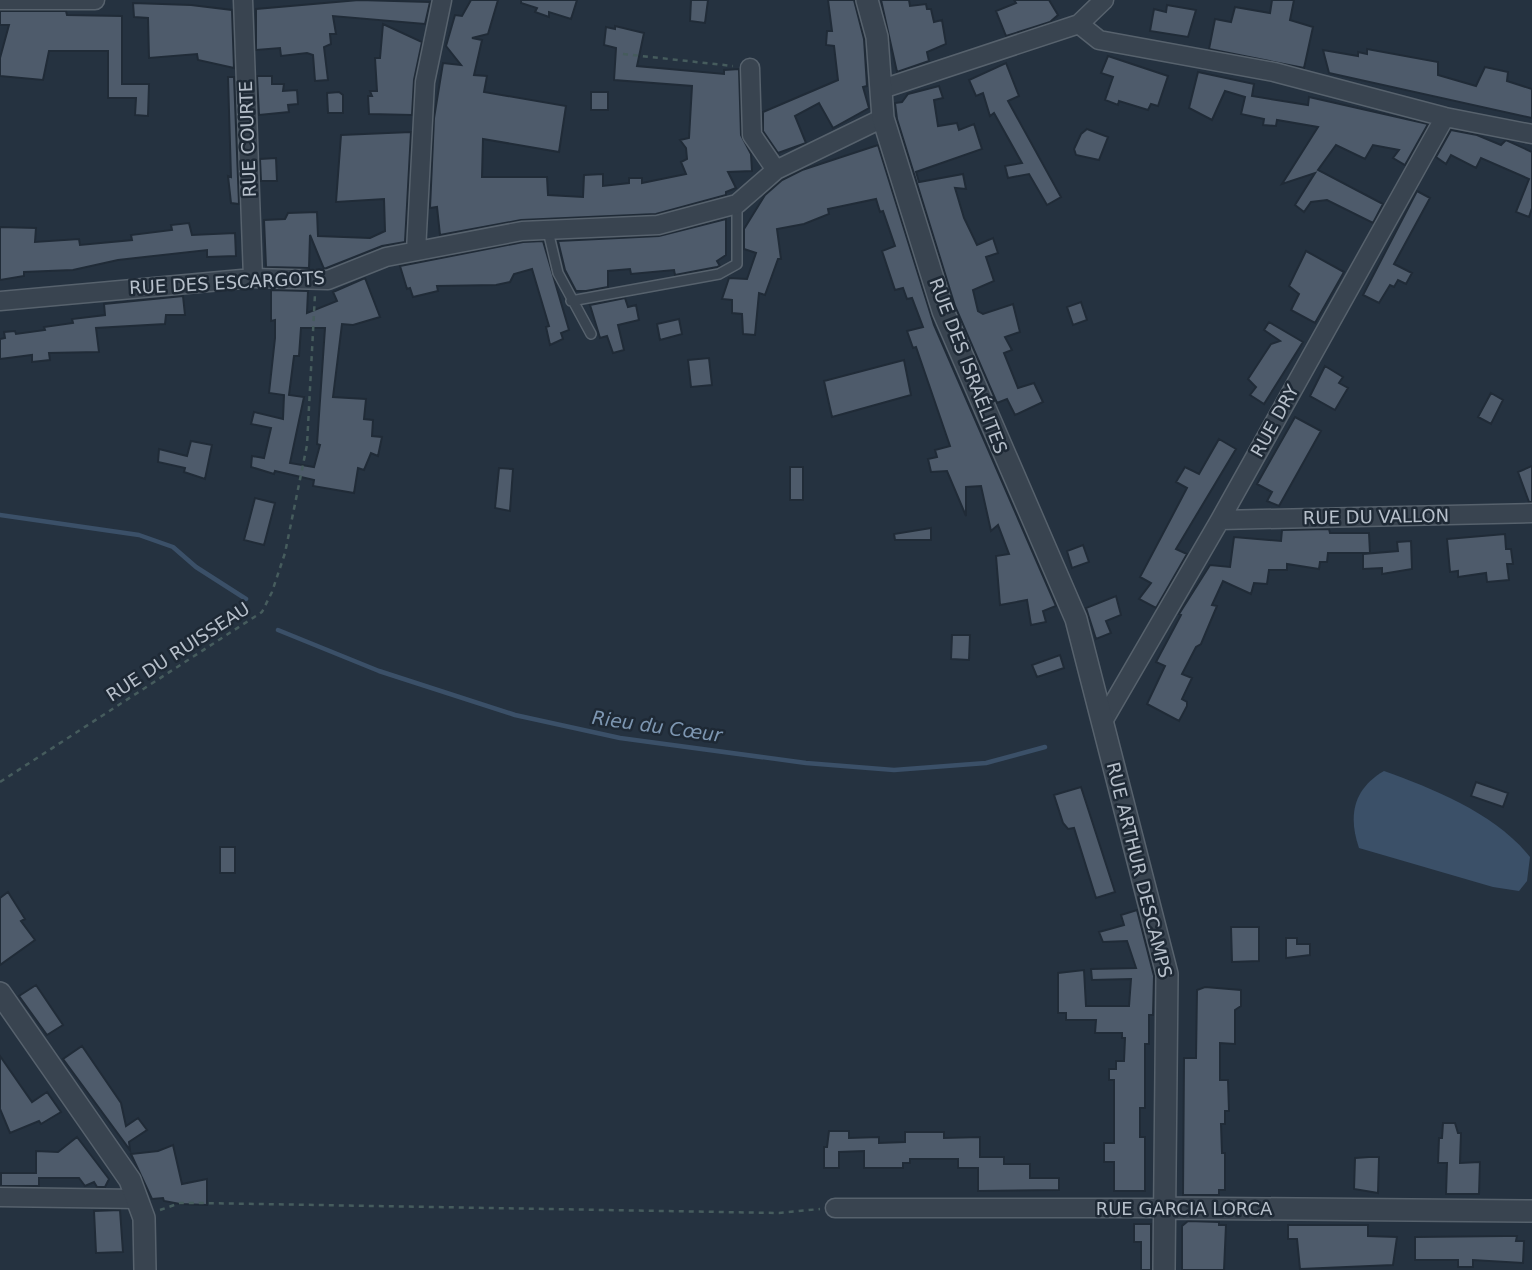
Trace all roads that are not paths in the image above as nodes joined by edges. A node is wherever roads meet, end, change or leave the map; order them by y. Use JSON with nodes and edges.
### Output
{"nodes":[{"id":1,"x":94,"y":0,"type":"edge"},
{"id":2,"x":243,"y":0,"type":"edge"},
{"id":3,"x":442,"y":0,"type":"edge"},
{"id":4,"x":867,"y":0,"type":"edge"},
{"id":5,"x":1104,"y":0,"type":"edge"},
{"id":6,"x":0,"y":1,"type":"edge"},
{"id":7,"x":1079,"y":24,"type":"junction"},
{"id":8,"x":750,"y":68,"type":"road end"},
{"id":9,"x":882,"y":89,"type":"junction"},
{"id":10,"x":1444,"y":117,"type":"junction"},
{"id":11,"x":883,"y":118,"type":"junction"},
{"id":12,"x":1532,"y":134,"type":"edge"},
{"id":13,"x":776,"y":170,"type":"junction"},
{"id":14,"x":737,"y":204,"type":"junction"},
{"id":15,"x":548,"y":231,"type":"junction"},
{"id":16,"x":416,"y":251,"type":"junction"},
{"id":17,"x":253,"y":278,"type":"junction"},
{"id":18,"x":0,"y":301,"type":"edge"},
{"id":19,"x":571,"y":301,"type":"junction"},
{"id":20,"x":591,"y":334,"type":"dead end"},
{"id":21,"x":1532,"y":513,"type":"edge"},
{"id":22,"x":1220,"y":520,"type":"junction"},
{"id":23,"x":1102,"y":723,"type":"junction"},
{"id":24,"x":0,"y":993,"type":"edge"},
{"id":25,"x":0,"y":1197,"type":"edge"},
{"id":26,"x":835,"y":1208,"type":"road end"},
{"id":27,"x":1164,"y":1208,"type":"junction"},
{"id":28,"x":141,"y":1209,"type":"junction"},
{"id":29,"x":1532,"y":1211,"type":"edge"},
{"id":30,"x":145,"y":1270,"type":"edge"},
{"id":31,"x":1164,"y":1270,"type":"edge"}],
"edges":[{"from":1,"to":6,"type":"street"},
{"from":2,"to":17,"type":"street","name":"RUE COURTE"},
{"from":3,"to":16,"type":"street"},
{"from":4,"to":9,"type":"street","name":"RUE DES ISRAÉLITES"},
{"from":5,"to":7,"type":"street"},
{"from":7,"to":9,"type":"street"},
{"from":7,"to":10,"type":"street"},
{"from":8,"to":13,"type":"street"},
{"from":9,"to":11,"type":"street","name":"RUE DES ISRAÉLITES"},
{"from":10,"to":12,"type":"street"},
{"from":10,"to":22,"type":"street","name":"RUE DRY"},
{"from":11,"to":13,"type":"street","name":"RUE DES ESCARGOTS"},
{"from":11,"to":23,"type":"street","name":"RUE DES ISRAÉLITES"},
{"from":13,"to":14,"type":"street","name":"RUE DES ESCARGOTS"},
{"from":14,"to":15,"type":"street","name":"RUE DES ESCARGOTS"},
{"from":14,"to":19,"type":"lane"},
{"from":15,"to":16,"type":"street","name":"RUE DES ESCARGOTS"},
{"from":15,"to":19,"type":"lane"},
{"from":16,"to":17,"type":"street","name":"RUE DES ESCARGOTS"},
{"from":17,"to":18,"type":"street","name":"RUE DES ESCARGOTS"},
{"from":19,"to":20,"type":"lane"},
{"from":21,"to":22,"type":"street","name":"RUE DU VALLON"},
{"from":22,"to":23,"type":"street","name":"RUE DRY"},
{"from":23,"to":27,"type":"street","name":"RUE ARTHUR DESCAMPS"},
{"from":24,"to":28,"type":"street"},
{"from":25,"to":28,"type":"street"},
{"from":26,"to":27,"type":"street","name":"RUE GARCIA LORCA"},
{"from":27,"to":29,"type":"street","name":"RUE GARCIA LORCA"},
{"from":27,"to":31,"type":"street","name":"RUE ARTHUR DESCAMPS"},
{"from":28,"to":30,"type":"street"}]}
